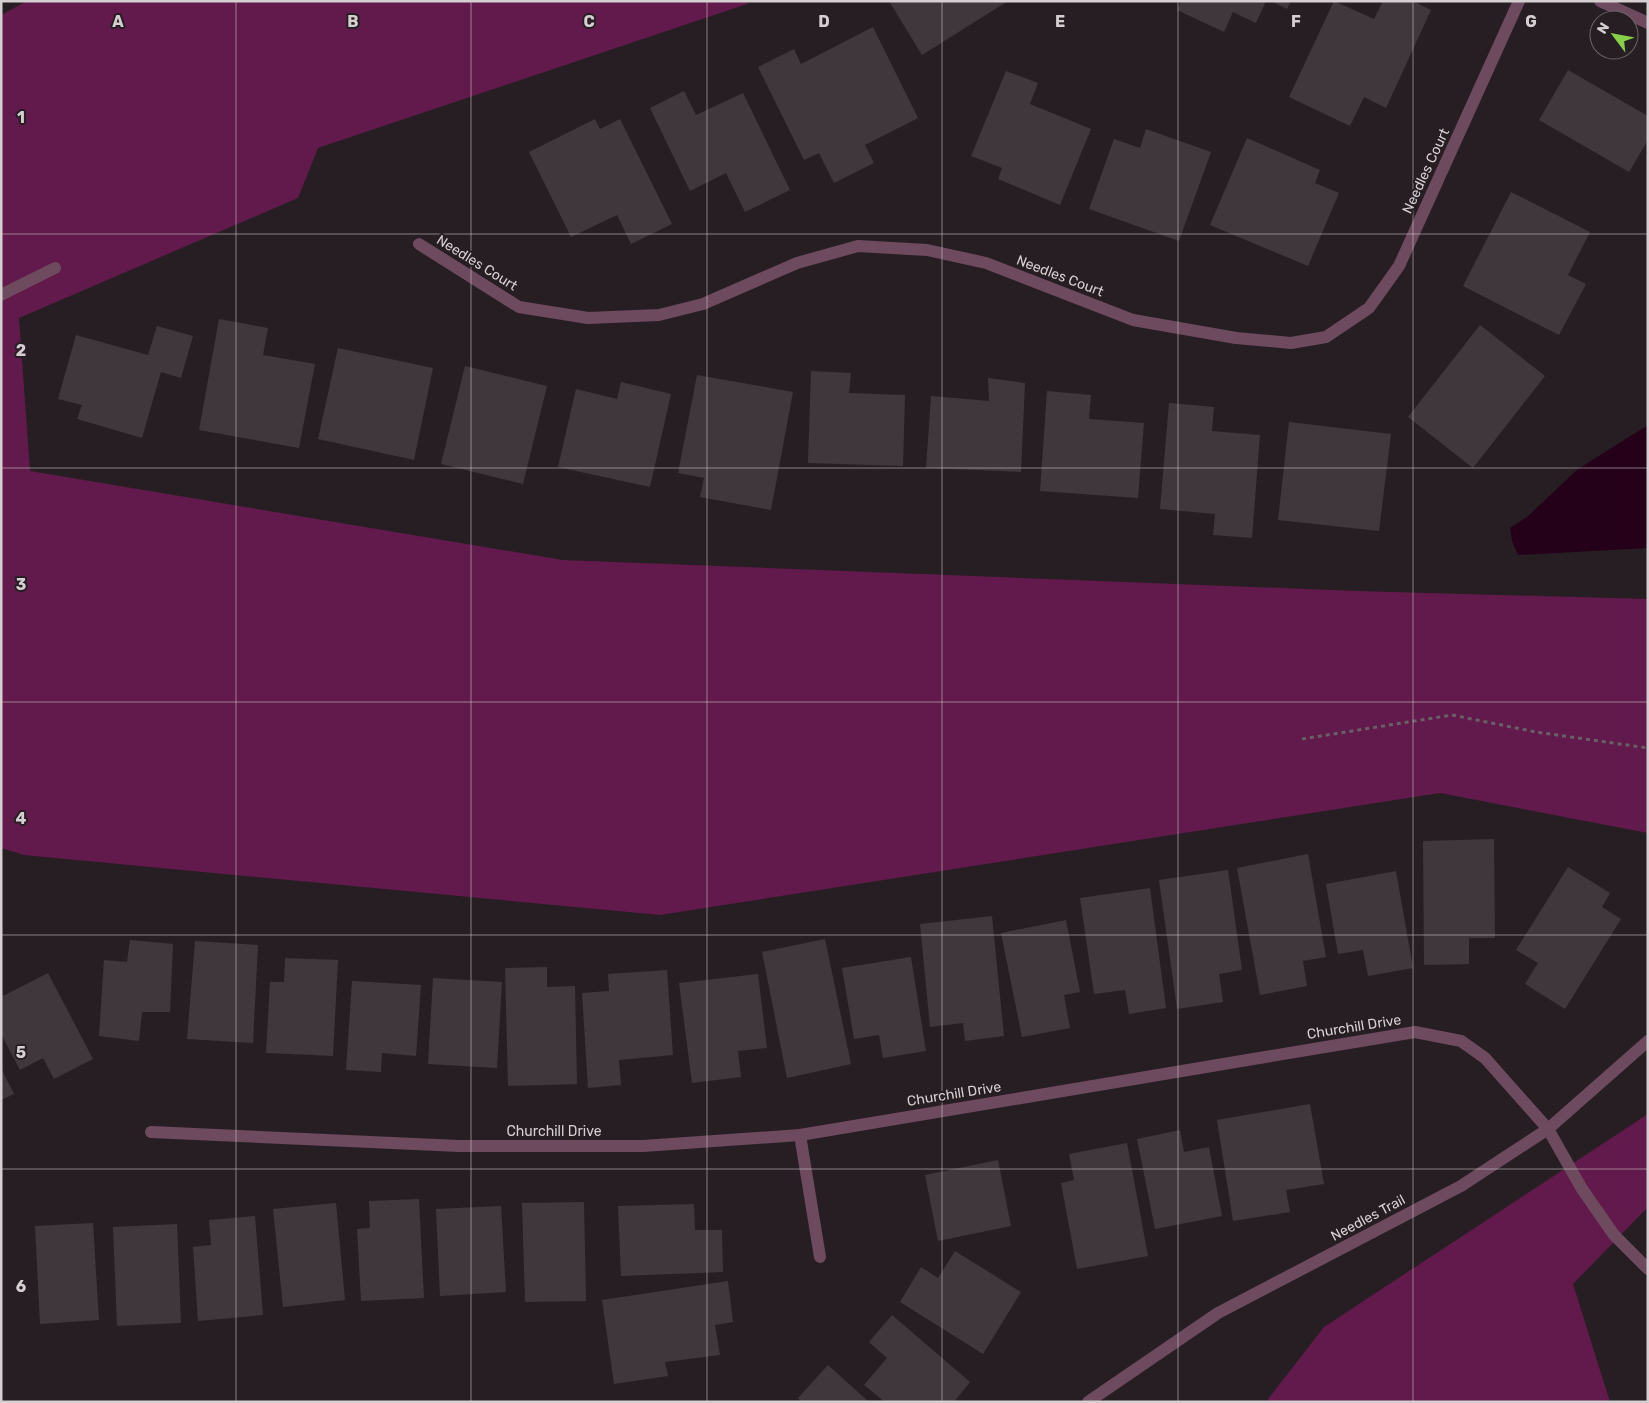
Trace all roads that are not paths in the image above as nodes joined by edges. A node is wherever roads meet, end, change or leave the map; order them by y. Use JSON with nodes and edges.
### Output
{"nodes":[{"id":1,"x":1520,"y":1,"type":"edge"},
{"id":2,"x":1600,"y":1,"type":"edge"},
{"id":3,"x":1648,"y":23,"type":"edge"},
{"id":4,"x":419,"y":244,"type":"dead end"},
{"id":5,"x":55,"y":268,"type":"dead end"},
{"id":6,"x":1,"y":295,"type":"edge"},
{"id":7,"x":1648,"y":1041,"type":"edge"},
{"id":8,"x":1548,"y":1129,"type":"junction"},
{"id":9,"x":151,"y":1132,"type":"dead end"},
{"id":10,"x":800,"y":1135,"type":"junction"},
{"id":11,"x":820,"y":1258,"type":"dead end"},
{"id":12,"x":1648,"y":1268,"type":"edge"},
{"id":13,"x":1088,"y":1402,"type":"edge"}],
"edges":[{"from":1,"to":4,"type":"street","name":"Needles Court"},
{"from":2,"to":3,"type":"street"},
{"from":5,"to":6,"type":"street"},
{"from":7,"to":8,"type":"street","name":"Needles Trail"},
{"from":8,"to":10,"type":"street","name":"Churchill Drive"},
{"from":8,"to":12,"type":"street","name":"Churchill Drive"},
{"from":8,"to":13,"type":"street","name":"Needles Trail"},
{"from":9,"to":10,"type":"street","name":"Churchill Drive"},
{"from":10,"to":11,"type":"street"}]}
